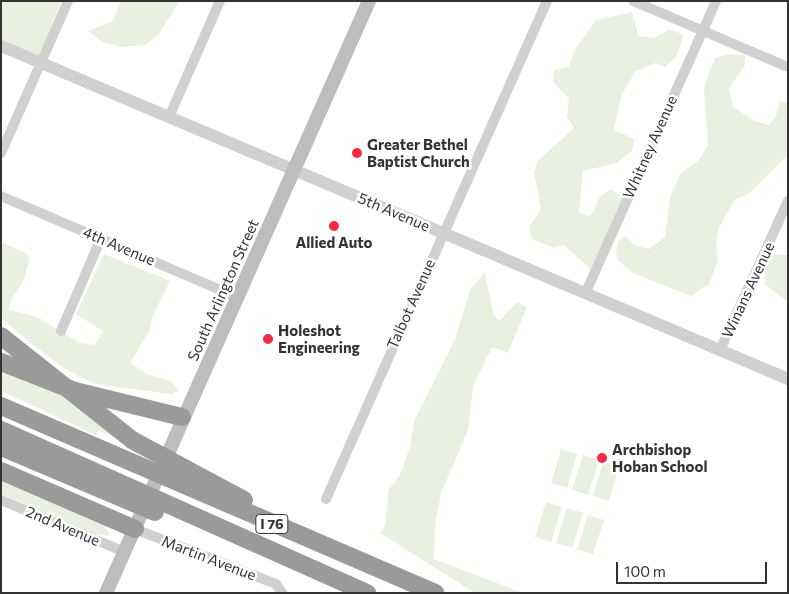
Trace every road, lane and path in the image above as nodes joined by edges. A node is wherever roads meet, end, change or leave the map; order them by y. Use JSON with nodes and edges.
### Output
{"nodes":[{"id":1,"x":68,"y":1,"type":"edge"},
{"id":2,"x":220,"y":1,"type":"edge"},
{"id":3,"x":369,"y":1,"type":"edge"},
{"id":4,"x":547,"y":1,"type":"edge"},
{"id":5,"x":633,"y":1,"type":"edge"},
{"id":6,"x":716,"y":1,"type":"edge"},
{"id":7,"x":703,"y":31,"type":"junction"},
{"id":8,"x":1,"y":46,"type":"edge"},
{"id":9,"x":41,"y":62,"type":"junction"},
{"id":10,"x":788,"y":67,"type":"edge"},
{"id":11,"x":169,"y":117,"type":"junction"},
{"id":12,"x":1,"y":153,"type":"edge"},
{"id":13,"x":294,"y":170,"type":"junction"},
{"id":14,"x":1,"y":196,"type":"edge"},
{"id":15,"x":788,"y":202,"type":"edge"},
{"id":16,"x":443,"y":233,"type":"junction"},
{"id":17,"x":101,"y":238,"type":"junction"},
{"id":18,"x":585,"y":294,"type":"junction"},
{"id":19,"x":237,"y":297,"type":"junction"},
{"id":20,"x":61,"y":331,"type":"dead end"},
{"id":21,"x":1,"y":336,"type":"edge"},
{"id":22,"x":720,"y":350,"type":"junction"},
{"id":23,"x":1,"y":362,"type":"edge"},
{"id":24,"x":788,"y":379,"type":"edge"},
{"id":25,"x":1,"y":406,"type":"edge"},
{"id":26,"x":182,"y":417,"type":"junction"},
{"id":27,"x":1,"y":430,"type":"edge"},
{"id":28,"x":1,"y":447,"type":"edge"},
{"id":29,"x":1,"y":471,"type":"edge"},
{"id":30,"x":179,"y":477,"type":"junction"},
{"id":31,"x":131,"y":496,"type":"junction"},
{"id":32,"x":326,"y":499,"type":"dead end"},
{"id":33,"x":1,"y":500,"type":"edge"},
{"id":34,"x":135,"y":530,"type":"junction"},
{"id":35,"x":125,"y":552,"type":"junction"},
{"id":36,"x":281,"y":591,"type":"edge"},
{"id":37,"x":106,"y":593,"type":"edge"},
{"id":38,"x":367,"y":593,"type":"edge"},
{"id":39,"x":435,"y":593,"type":"edge"}],
"edges":[{"from":1,"to":9,"type":"street"},
{"from":2,"to":11,"type":"street"},
{"from":3,"to":13,"type":"main road","name":"South Arlington Street"},
{"from":4,"to":16,"type":"street","name":"Talbot Avenue"},
{"from":5,"to":7,"type":"street"},
{"from":6,"to":7,"type":"street","name":"Whitney Avenue"},
{"from":7,"to":10,"type":"street"},
{"from":7,"to":18,"type":"street","name":"Whitney Avenue"},
{"from":8,"to":9,"type":"street","name":"5th Avenue"},
{"from":9,"to":11,"type":"street","name":"5th Avenue"},
{"from":9,"to":12,"type":"street"},
{"from":11,"to":13,"type":"street","name":"5th Avenue"},
{"from":13,"to":16,"type":"street","name":"5th Avenue"},
{"from":13,"to":19,"type":"main road","name":"South Arlington Street"},
{"from":14,"to":17,"type":"street","name":"4th Avenue"},
{"from":15,"to":22,"type":"street","name":"Winans Avenue"},
{"from":16,"to":18,"type":"street","name":"5th Avenue"},
{"from":16,"to":32,"type":"street","name":"Talbot Avenue"},
{"from":17,"to":19,"type":"street","name":"4th Avenue"},
{"from":17,"to":20,"type":"street"},
{"from":18,"to":22,"type":"street","name":"5th Avenue"},
{"from":19,"to":26,"type":"main road","name":"South Arlington Street"},
{"from":21,"to":30,"type":"highway"},
{"from":22,"to":24,"type":"street","name":"5th Avenue"},
{"from":23,"to":26,"type":"highway"},
{"from":25,"to":30,"type":"highway"},
{"from":26,"to":34,"type":"main road","name":"South Arlington Street"},
{"from":27,"to":31,"type":"highway"},
{"from":28,"to":31,"type":"highway"},
{"from":29,"to":34,"type":"highway"},
{"from":30,"to":39,"type":"highway"},
{"from":31,"to":38,"type":"highway"},
{"from":33,"to":35,"type":"street","name":"2nd Avenue"},
{"from":34,"to":35,"type":"main road","name":"South Arlington Street"},
{"from":34,"to":36,"type":"street","name":"Martin Avenue"},
{"from":35,"to":37,"type":"main road","name":"South Arlington Street"}]}
